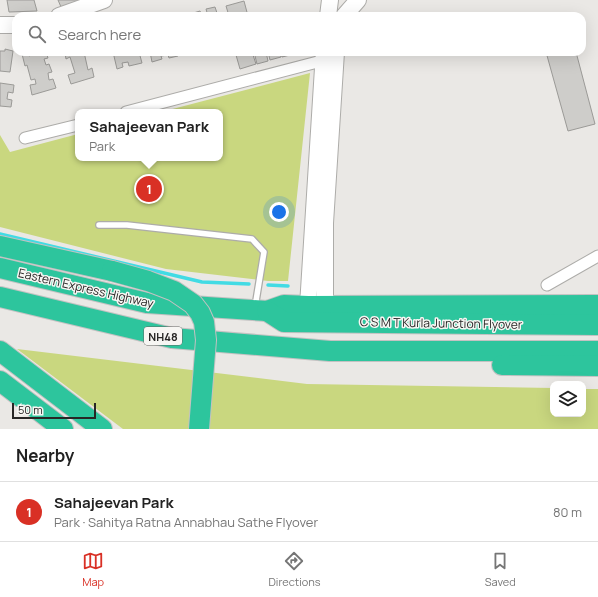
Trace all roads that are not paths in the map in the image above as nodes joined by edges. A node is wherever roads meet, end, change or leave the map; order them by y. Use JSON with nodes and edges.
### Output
{"nodes":[{"id":1,"x":104,"y":0,"type":"edge"},
{"id":2,"x":330,"y":0,"type":"edge"},
{"id":3,"x":341,"y":0,"type":"edge"},
{"id":4,"x":358,"y":0,"type":"edge"},
{"id":5,"x":70,"y":12,"type":"edge"},
{"id":6,"x":328,"y":12,"type":"edge"},
{"id":7,"x":340,"y":12,"type":"edge"},
{"id":8,"x":348,"y":12,"type":"edge"},
{"id":9,"x":0,"y":24,"type":"edge"},
{"id":10,"x":12,"y":25,"type":"edge"},
{"id":11,"x":326,"y":56,"type":"edge"},
{"id":12,"x":330,"y":56,"type":"edge"},
{"id":13,"x":137,"y":109,"type":"edge"},
{"id":14,"x":75,"y":125,"type":"edge"},
{"id":15,"x":25,"y":138,"type":"dead end"},
{"id":16,"x":99,"y":225,"type":"dead end"},
{"id":17,"x":0,"y":246,"type":"edge"},
{"id":18,"x":598,"y":256,"type":"edge"},
{"id":19,"x":0,"y":268,"type":"edge"},
{"id":20,"x":547,"y":284,"type":"dead end"},
{"id":21,"x":0,"y":297,"type":"edge"},
{"id":22,"x":598,"y":305,"type":"edge"},
{"id":23,"x":316,"y":306,"type":"junction"},
{"id":24,"x":261,"y":311,"type":"junction"},
{"id":25,"x":598,"y":325,"type":"edge"},
{"id":26,"x":0,"y":351,"type":"edge"},
{"id":27,"x":330,"y":351,"type":"junction"},
{"id":28,"x":598,"y":351,"type":"edge"},
{"id":29,"x":598,"y":366,"type":"edge"},
{"id":30,"x":0,"y":381,"type":"edge"},
{"id":31,"x":63,"y":429,"type":"edge"},
{"id":32,"x":102,"y":429,"type":"edge"},
{"id":33,"x":199,"y":429,"type":"edge"}],
"edges":[{"from":1,"to":5,"type":"street"},
{"from":2,"to":6,"type":"street"},
{"from":3,"to":7,"type":"street"},
{"from":4,"to":8,"type":"street"},
{"from":9,"to":10,"type":"street"},
{"from":11,"to":13,"type":"street"},
{"from":12,"to":23,"type":"street"},
{"from":14,"to":15,"type":"street"},
{"from":16,"to":24,"type":"lane"},
{"from":17,"to":33,"type":"highway","bridge":true},
{"from":18,"to":20,"type":"street"},
{"from":19,"to":24,"type":"highway","name":"Eastern Express Highway"},
{"from":21,"to":27,"type":"highway","number":"NH48"},
{"from":22,"to":23,"type":"highway"},
{"from":23,"to":24,"type":"highway"},
{"from":24,"to":25,"type":"highway","name":"C S M T Kurla Junction Flyover"},
{"from":26,"to":32,"type":"highway"},
{"from":27,"to":28,"type":"highway","number":"NH48"},
{"from":27,"to":29,"type":"highway"},
{"from":30,"to":31,"type":"highway"}]}
